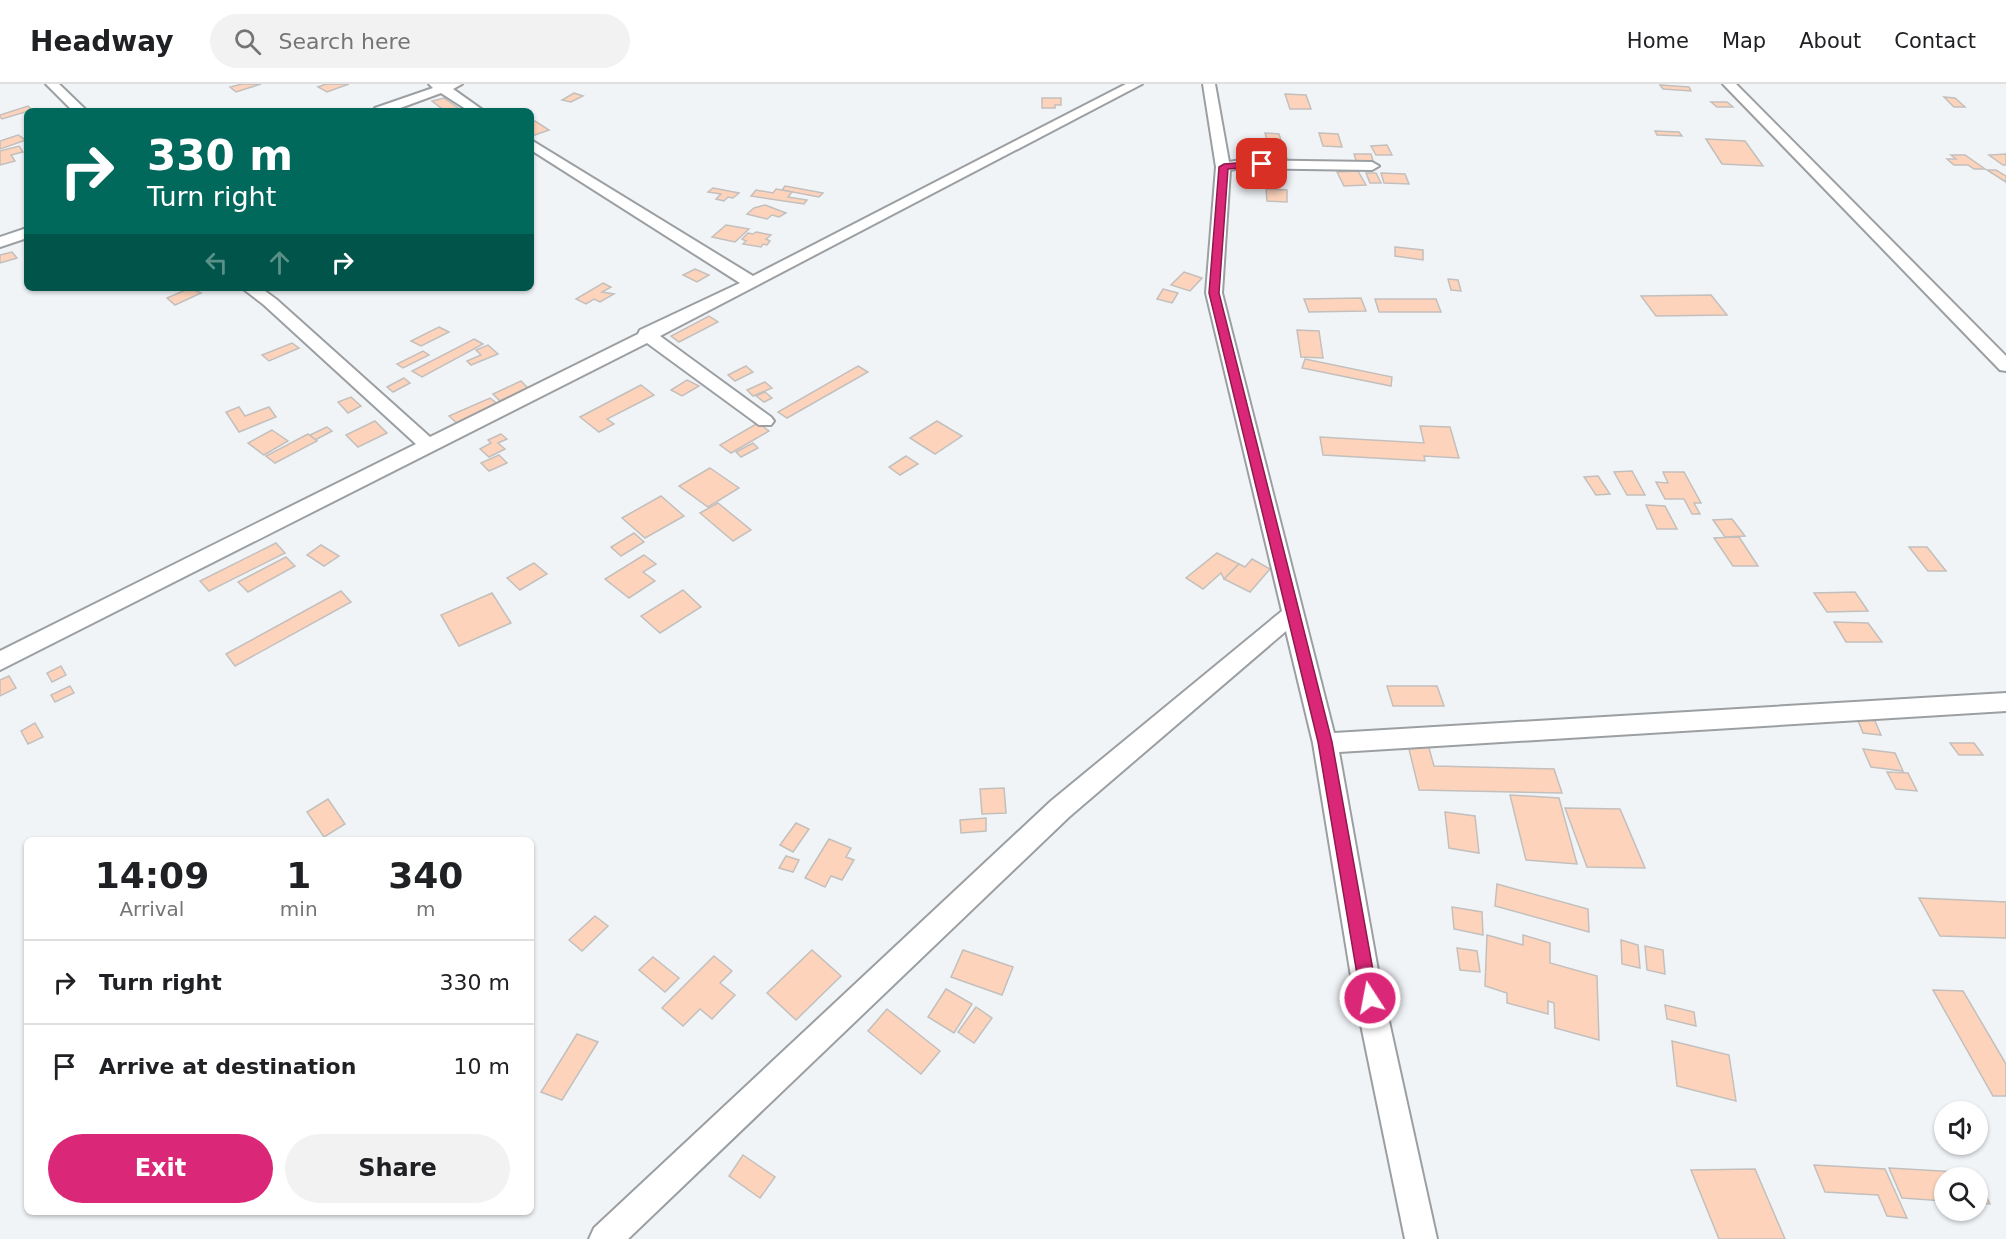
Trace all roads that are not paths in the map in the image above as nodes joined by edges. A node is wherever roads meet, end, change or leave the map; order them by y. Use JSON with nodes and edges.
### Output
{"nodes":[{"id":1,"x":52,"y":84,"type":"edge"},
{"id":2,"x":456,"y":84,"type":"edge"},
{"id":3,"x":1136,"y":84,"type":"edge"},
{"id":4,"x":1209,"y":84,"type":"edge"},
{"id":5,"x":1729,"y":84,"type":"edge"},
{"id":6,"x":439,"y":86,"type":"edge"},
{"id":7,"x":78,"y":108,"type":"edge"},
{"id":8,"x":387,"y":108,"type":"edge"},
{"id":9,"x":473,"y":108,"type":"edge"},
{"id":10,"x":534,"y":146,"type":"edge"},
{"id":11,"x":1372,"y":166,"type":"dead end"},
{"id":12,"x":1224,"y":167,"type":"junction"},
{"id":13,"x":24,"y":234,"type":"edge"},
{"id":14,"x":0,"y":242,"type":"edge"},
{"id":15,"x":752,"y":283,"type":"junction"},
{"id":16,"x":254,"y":291,"type":"edge"},
{"id":17,"x":646,"y":334,"type":"junction"},
{"id":18,"x":2006,"y":366,"type":"edge"},
{"id":19,"x":765,"y":421,"type":"dead end"},
{"id":20,"x":428,"y":445,"type":"junction"},
{"id":21,"x":1293,"y":613,"type":"junction"},
{"id":22,"x":0,"y":661,"type":"edge"},
{"id":23,"x":2006,"y":702,"type":"edge"},
{"id":24,"x":1325,"y":742,"type":"junction"},
{"id":25,"x":605,"y":1239,"type":"edge"},
{"id":26,"x":1421,"y":1239,"type":"edge"}],
"edges":[{"from":1,"to":7,"type":"street"},
{"from":2,"to":6,"type":"street"},
{"from":3,"to":15,"type":"street"},
{"from":4,"to":12,"type":"street"},
{"from":5,"to":18,"type":"street"},
{"from":6,"to":8,"type":"street"},
{"from":6,"to":9,"type":"street"},
{"from":10,"to":15,"type":"street"},
{"from":11,"to":12,"type":"street"},
{"from":12,"to":21,"type":"street"},
{"from":13,"to":14,"type":"street"},
{"from":15,"to":17,"type":"street"},
{"from":16,"to":20,"type":"street"},
{"from":17,"to":19,"type":"street"},
{"from":17,"to":20,"type":"street"},
{"from":20,"to":22,"type":"street"},
{"from":21,"to":24,"type":"street"},
{"from":21,"to":25,"type":"street"},
{"from":23,"to":24,"type":"street"},
{"from":24,"to":26,"type":"street"}]}
